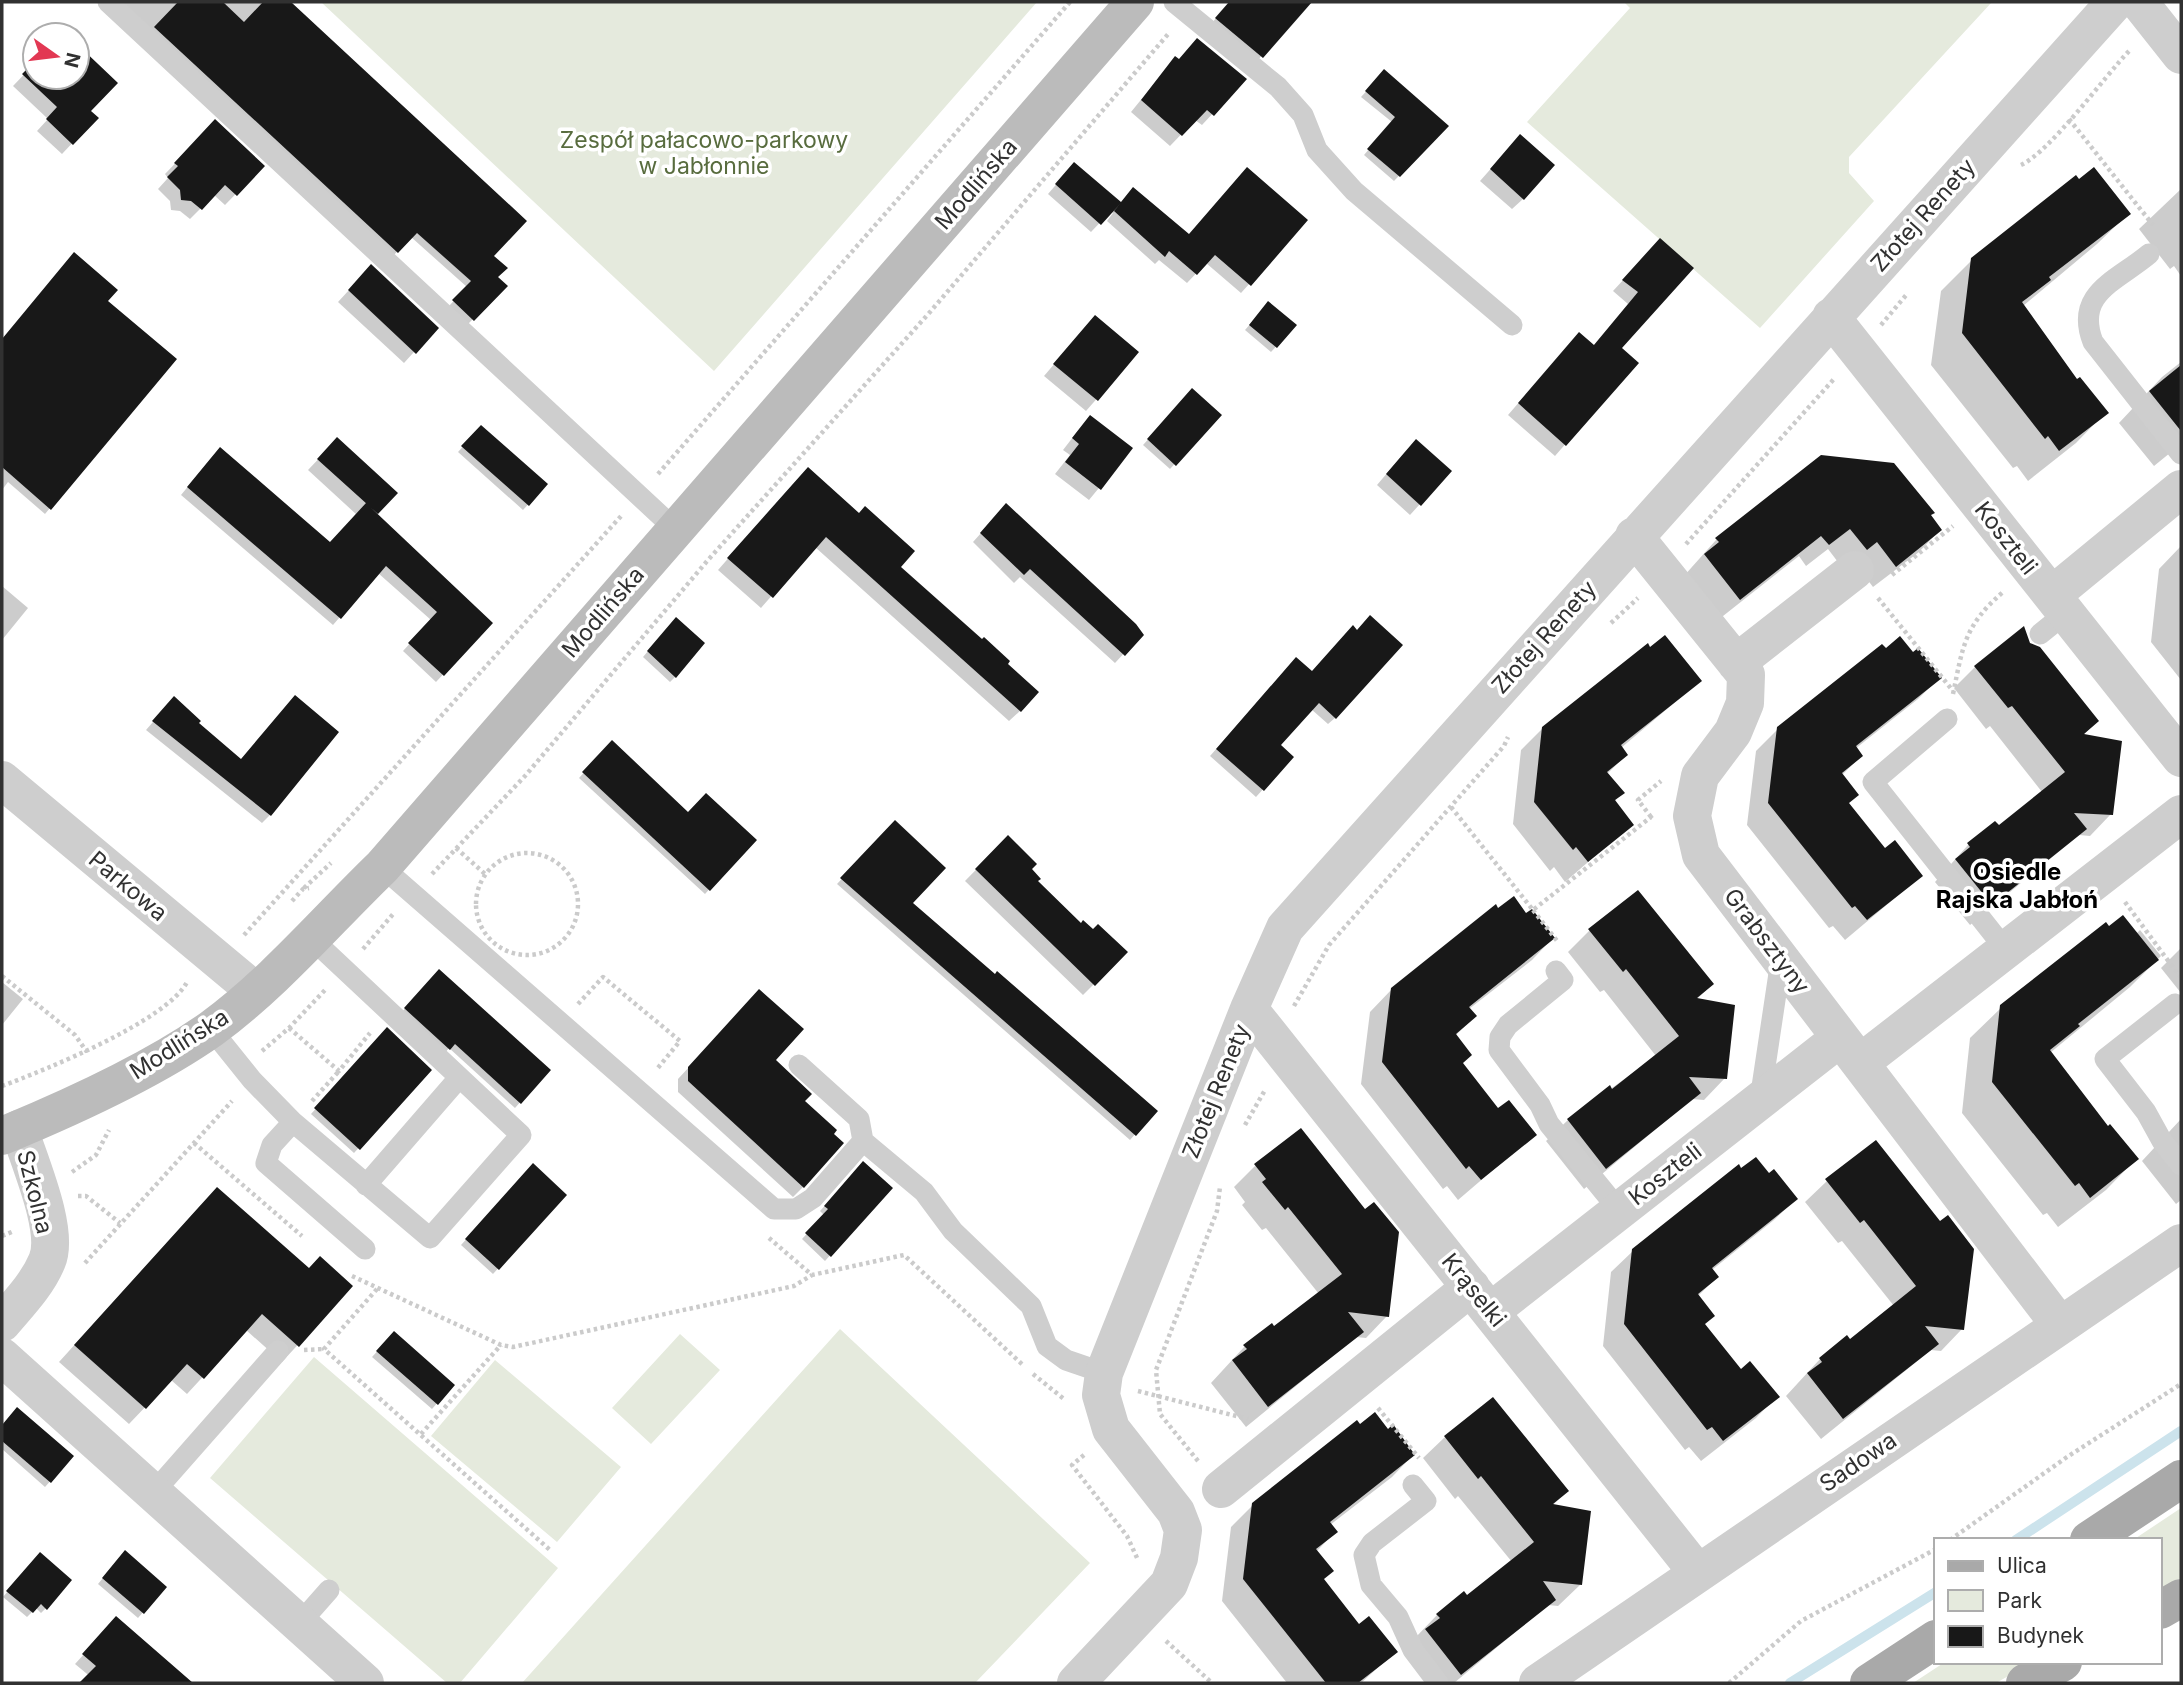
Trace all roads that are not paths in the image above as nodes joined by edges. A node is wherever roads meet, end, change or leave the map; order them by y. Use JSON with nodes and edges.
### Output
{"nodes":[{"id":1,"x":108,"y":2,"type":"edge"},
{"id":2,"x":1135,"y":2,"type":"edge"},
{"id":3,"x":2115,"y":2,"type":"edge"},
{"id":4,"x":2139,"y":2,"type":"edge"},
{"id":5,"x":1180,"y":7,"type":"edge"},
{"id":6,"x":2181,"y":55,"type":"edge"},
{"id":7,"x":2149,"y":254,"type":"dead end"},
{"id":8,"x":1831,"y":317,"type":"junction"},
{"id":9,"x":1511,"y":325,"type":"dead end"},
{"id":10,"x":2181,"y":454,"type":"edge"},
{"id":11,"x":2181,"y":489,"type":"edge"},
{"id":12,"x":674,"y":530,"type":"junction"},
{"id":13,"x":1634,"y":536,"type":"junction"},
{"id":14,"x":1864,"y":580,"type":"road end"},
{"id":15,"x":2053,"y":614,"type":"junction"},
{"id":16,"x":1736,"y":663,"type":"junction"},
{"id":17,"x":1947,"y":719,"type":"road end"},
{"id":18,"x":2181,"y":758,"type":"edge"},
{"id":19,"x":2,"y":780,"type":"edge"},
{"id":20,"x":2181,"y":814,"type":"edge"},
{"id":21,"x":382,"y":867,"type":"junction"},
{"id":22,"x":311,"y":937,"type":"junction"},
{"id":23,"x":2006,"y":950,"type":"junction"},
{"id":24,"x":1781,"y":960,"type":"junction"},
{"id":25,"x":1556,"y":971,"type":"dead end"},
{"id":26,"x":255,"y":991,"type":"junction"},
{"id":27,"x":2175,"y":1004,"type":"dead end"},
{"id":28,"x":1249,"y":1009,"type":"junction"},
{"id":29,"x":211,"y":1029,"type":"junction"},
{"id":30,"x":1850,"y":1050,"type":"junction"},
{"id":31,"x":799,"y":1065,"type":"dead end"},
{"id":32,"x":458,"y":1079,"type":"junction"},
{"id":33,"x":1760,"y":1101,"type":"junction"},
{"id":34,"x":293,"y":1122,"type":"junction"},
{"id":35,"x":10,"y":1133,"type":"edge"},
{"id":36,"x":863,"y":1141,"type":"junction"},
{"id":37,"x":2181,"y":1165,"type":"edge"},
{"id":38,"x":366,"y":1185,"type":"junction"},
{"id":39,"x":1619,"y":1210,"type":"junction"},
{"id":40,"x":2181,"y":1243,"type":"edge"},
{"id":41,"x":365,"y":1249,"type":"dead end"},
{"id":42,"x":1481,"y":1299,"type":"junction"},
{"id":43,"x":2,"y":1323,"type":"edge"},
{"id":44,"x":2059,"y":1324,"type":"junction"},
{"id":45,"x":278,"y":1351,"type":"dead end"},
{"id":46,"x":2,"y":1357,"type":"edge"},
{"id":47,"x":1107,"y":1366,"type":"junction"},
{"id":48,"x":2181,"y":1479,"type":"edge"},
{"id":49,"x":1413,"y":1485,"type":"road end"},
{"id":50,"x":1221,"y":1489,"type":"road end"},
{"id":51,"x":153,"y":1493,"type":"junction"},
{"id":52,"x":2092,"y":1538,"type":"edge"},
{"id":53,"x":1697,"y":1572,"type":"junction"},
{"id":54,"x":329,"y":1590,"type":"dead end"},
{"id":55,"x":2181,"y":1598,"type":"edge"},
{"id":56,"x":2162,"y":1608,"type":"edge"},
{"id":57,"x":299,"y":1624,"type":"junction"},
{"id":58,"x":1934,"y":1640,"type":"edge"},
{"id":59,"x":2059,"y":1664,"type":"edge"},
{"id":60,"x":365,"y":1683,"type":"edge"},
{"id":61,"x":1076,"y":1683,"type":"edge"},
{"id":62,"x":1438,"y":1683,"type":"edge"},
{"id":63,"x":1538,"y":1683,"type":"edge"},
{"id":64,"x":1869,"y":1683,"type":"edge"},
{"id":65,"x":2025,"y":1683,"type":"edge"}],
"edges":[{"from":1,"to":12,"type":"lane"},
{"from":2,"to":12,"type":"main road","name":"Modlińska"},
{"from":3,"to":8,"type":"street","name":"Złotej Renety"},
{"from":4,"to":6,"type":"street"},
{"from":5,"to":9,"type":"lane"},
{"from":7,"to":10,"type":"lane"},
{"from":8,"to":13,"type":"street","name":"Złotej Renety"},
{"from":8,"to":15,"type":"street","name":"Koszteli"},
{"from":11,"to":15,"type":"street"},
{"from":12,"to":21,"type":"main road","name":"Modlińska"},
{"from":13,"to":16,"type":"street","name":"Grabsztyny"},
{"from":13,"to":28,"type":"street","name":"Złotej Renety"},
{"from":14,"to":16,"type":"street"},
{"from":15,"to":18,"type":"street","name":"Koszteli"},
{"from":16,"to":24,"type":"street","name":"Grabsztyny"},
{"from":17,"to":23,"type":"lane"},
{"from":19,"to":26,"type":"street","name":"Parkowa"},
{"from":20,"to":23,"type":"street","name":"Koszteli"},
{"from":21,"to":22,"type":"main road","name":"Modlińska"},
{"from":21,"to":36,"type":"lane"},
{"from":22,"to":26,"type":"main road","name":"Modlińska"},
{"from":22,"to":32,"type":"lane"},
{"from":23,"to":30,"type":"street","name":"Koszteli"},
{"from":24,"to":30,"type":"street","name":"Grabsztyny"},
{"from":24,"to":33,"type":"lane"},
{"from":25,"to":39,"type":"lane"},
{"from":26,"to":29,"type":"main road","name":"Modlińska"},
{"from":27,"to":37,"type":"lane"},
{"from":28,"to":42,"type":"street","name":"Krąselki"},
{"from":28,"to":47,"type":"street","name":"Złotej Renety"},
{"from":29,"to":34,"type":"lane"},
{"from":29,"to":35,"type":"main road","name":"Modlińska"},
{"from":30,"to":33,"type":"street","name":"Koszteli"},
{"from":30,"to":44,"type":"street","name":"Grabsztyny"},
{"from":31,"to":36,"type":"lane"},
{"from":32,"to":38,"type":"lane"},
{"from":32,"to":38,"type":"lane"},
{"from":33,"to":39,"type":"street","name":"Koszteli"},
{"from":34,"to":38,"type":"lane"},
{"from":34,"to":41,"type":"lane"},
{"from":35,"to":43,"type":"street","name":"Szkolna"},
{"from":36,"to":47,"type":"lane"},
{"from":39,"to":42,"type":"street","name":"Koszteli"},
{"from":40,"to":44,"type":"street","name":"Sadowa"},
{"from":42,"to":50,"type":"street","name":"Koszteli"},
{"from":42,"to":53,"type":"street","name":"Krąselki"},
{"from":44,"to":53,"type":"street","name":"Sadowa"},
{"from":45,"to":51,"type":"lane"},
{"from":46,"to":51,"type":"street"},
{"from":47,"to":61,"type":"street"},
{"from":48,"to":52,"type":"main road"},
{"from":49,"to":62,"type":"lane"},
{"from":51,"to":57,"type":"street"},
{"from":53,"to":63,"type":"street","name":"Sadowa"},
{"from":54,"to":57,"type":"lane"},
{"from":55,"to":56,"type":"main road"},
{"from":57,"to":60,"type":"street"},
{"from":58,"to":64,"type":"main road"},
{"from":59,"to":65,"type":"main road"}]}
